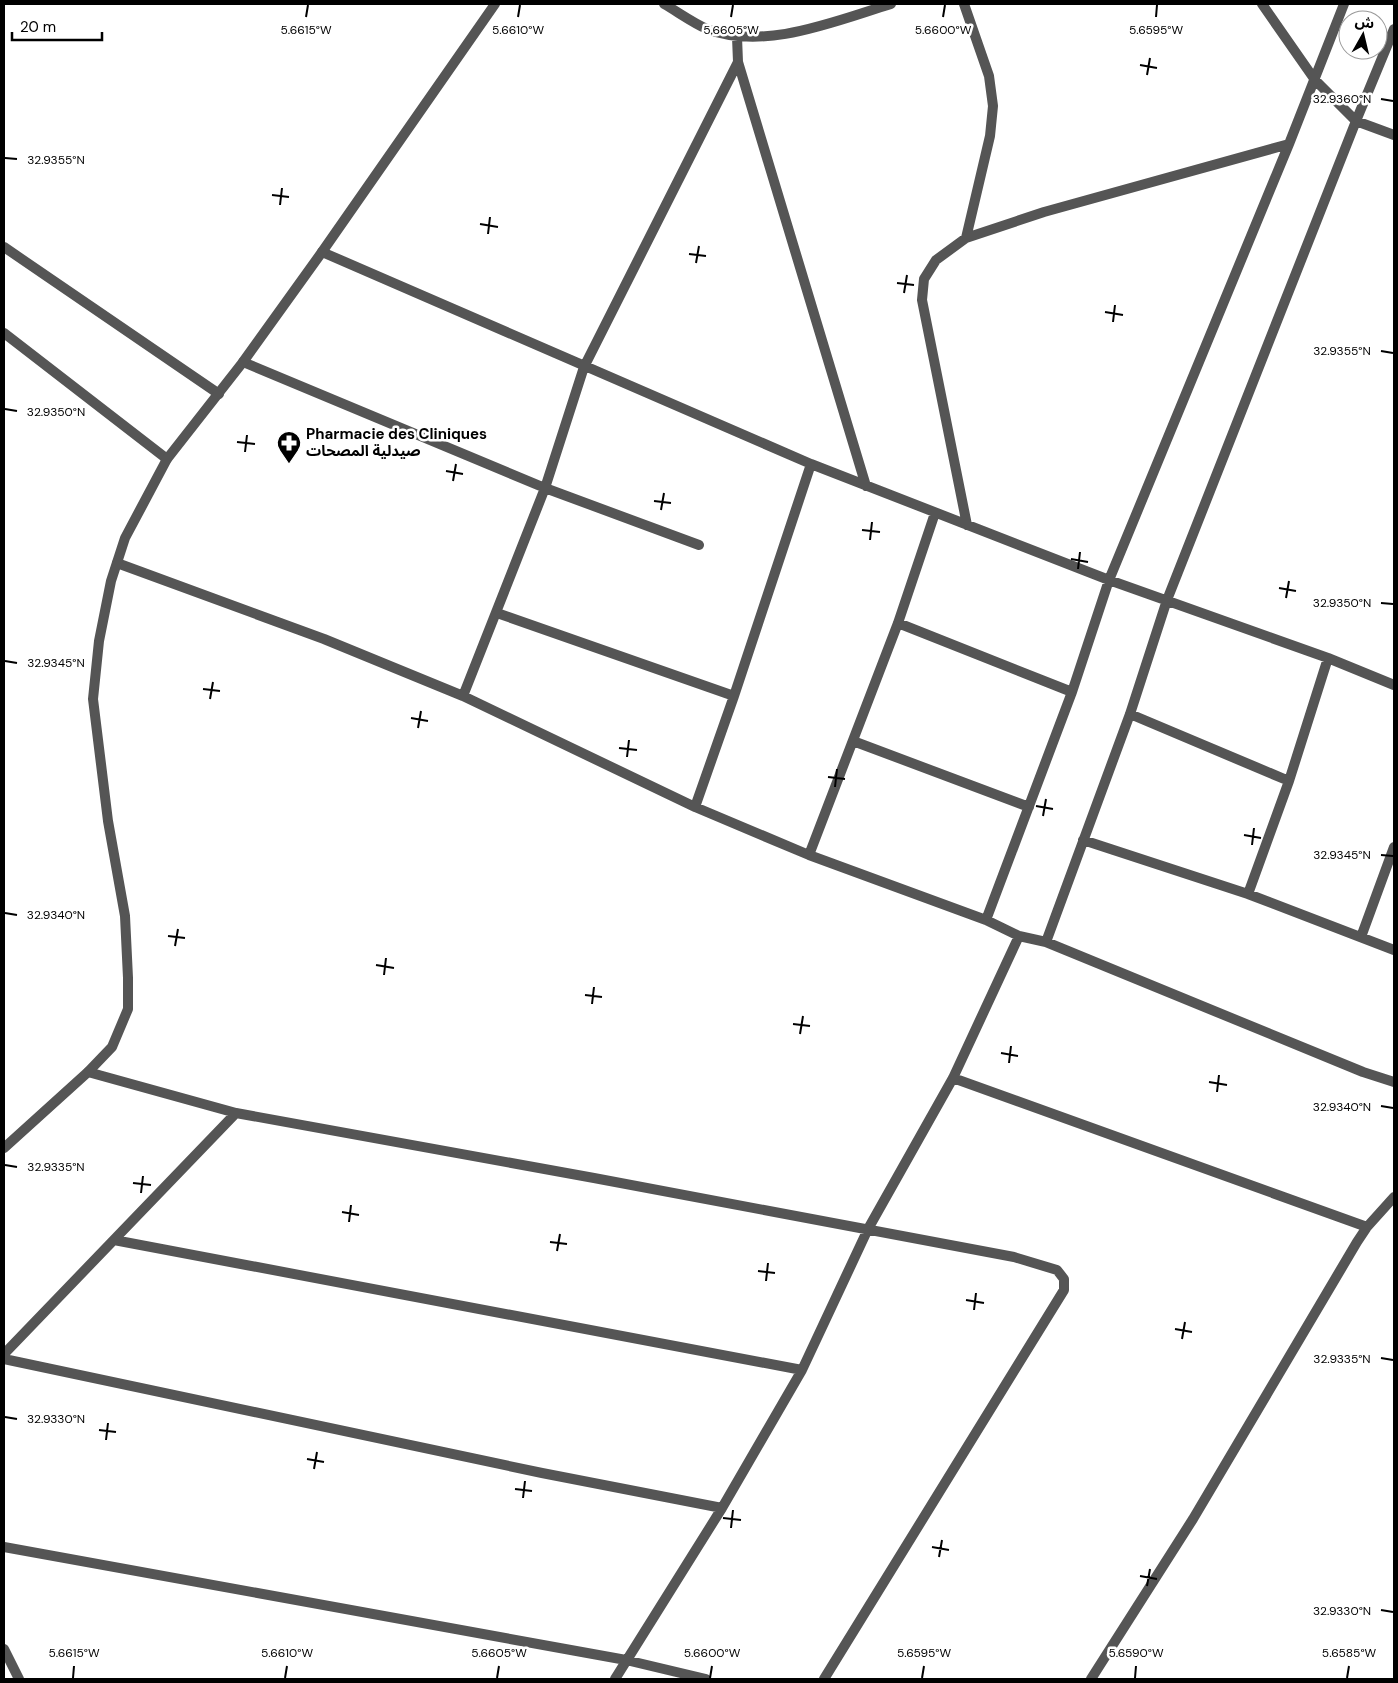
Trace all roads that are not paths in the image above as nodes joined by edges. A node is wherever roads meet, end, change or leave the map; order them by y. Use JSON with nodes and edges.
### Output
{"nodes":[{"id":1,"x":496,"y":4,"type":"edge"},
{"id":2,"x":664,"y":4,"type":"edge"},
{"id":3,"x":891,"y":4,"type":"edge"},
{"id":4,"x":964,"y":4,"type":"edge"},
{"id":5,"x":1262,"y":4,"type":"edge"},
{"id":6,"x":1344,"y":4,"type":"edge"},
{"id":7,"x":1394,"y":30,"type":"edge"},
{"id":8,"x":737,"y":37,"type":"junction"},
{"id":9,"x":738,"y":62,"type":"junction"},
{"id":10,"x":1315,"y":80,"type":"junction"},
{"id":11,"x":1356,"y":121,"type":"junction"},
{"id":12,"x":1394,"y":135,"type":"edge"},
{"id":13,"x":1289,"y":144,"type":"junction"},
{"id":14,"x":966,"y":238,"type":"junction"},
{"id":15,"x":4,"y":247,"type":"edge"},
{"id":16,"x":322,"y":252,"type":"junction"},
{"id":17,"x":4,"y":333,"type":"edge"},
{"id":18,"x":243,"y":362,"type":"junction"},
{"id":19,"x":584,"y":367,"type":"junction"},
{"id":20,"x":219,"y":394,"type":"junction"},
{"id":21,"x":167,"y":459,"type":"junction"},
{"id":22,"x":811,"y":464,"type":"junction"},
{"id":23,"x":866,"y":486,"type":"junction"},
{"id":24,"x":545,"y":488,"type":"junction"},
{"id":25,"x":935,"y":513,"type":"junction"},
{"id":26,"x":967,"y":525,"type":"junction"},
{"id":27,"x":699,"y":545,"type":"dead end"},
{"id":28,"x":117,"y":563,"type":"junction"},
{"id":29,"x":1109,"y":580,"type":"junction"},
{"id":30,"x":1167,"y":600,"type":"junction"},
{"id":31,"x":497,"y":613,"type":"junction"},
{"id":32,"x":898,"y":623,"type":"junction"},
{"id":33,"x":1328,"y":658,"type":"junction"},
{"id":34,"x":1394,"y":684,"type":"edge"},
{"id":35,"x":1072,"y":692,"type":"junction"},
{"id":36,"x":463,"y":696,"type":"junction"},
{"id":37,"x":734,"y":696,"type":"junction"},
{"id":38,"x":1130,"y":714,"type":"junction"},
{"id":39,"x":853,"y":741,"type":"junction"},
{"id":40,"x":1290,"y":781,"type":"junction"},
{"id":41,"x":695,"y":807,"type":"junction"},
{"id":42,"x":1029,"y":807,"type":"junction"},
{"id":43,"x":1083,"y":840,"type":"junction"},
{"id":44,"x":1394,"y":850,"type":"edge"},
{"id":45,"x":809,"y":855,"type":"junction"},
{"id":46,"x":1248,"y":894,"type":"junction"},
{"id":47,"x":986,"y":920,"type":"junction"},
{"id":48,"x":1019,"y":936,"type":"junction"},
{"id":49,"x":1361,"y":937,"type":"junction"},
{"id":50,"x":1046,"y":942,"type":"junction"},
{"id":51,"x":1394,"y":950,"type":"edge"},
{"id":52,"x":88,"y":1072,"type":"junction"},
{"id":53,"x":954,"y":1078,"type":"junction"},
{"id":54,"x":1394,"y":1082,"type":"edge"},
{"id":55,"x":236,"y":1113,"type":"junction"},
{"id":56,"x":4,"y":1148,"type":"edge"},
{"id":57,"x":1394,"y":1197,"type":"edge"},
{"id":58,"x":1367,"y":1228,"type":"junction"},
{"id":59,"x":868,"y":1229,"type":"junction"},
{"id":60,"x":114,"y":1240,"type":"junction"},
{"id":61,"x":4,"y":1354,"type":"edge"},
{"id":62,"x":4,"y":1359,"type":"edge"},
{"id":63,"x":802,"y":1370,"type":"junction"},
{"id":64,"x":722,"y":1508,"type":"junction"},
{"id":65,"x":4,"y":1548,"type":"edge"},
{"id":66,"x":4,"y":1649,"type":"edge"},
{"id":67,"x":626,"y":1660,"type":"junction"},
{"id":68,"x":19,"y":1679,"type":"edge"},
{"id":69,"x":615,"y":1679,"type":"edge"},
{"id":70,"x":706,"y":1679,"type":"edge"},
{"id":71,"x":824,"y":1679,"type":"edge"},
{"id":72,"x":1091,"y":1679,"type":"edge"}],
"edges":[{"from":1,"to":16,"type":"street"},
{"from":2,"to":8,"type":"street"},
{"from":3,"to":8,"type":"street"},
{"from":4,"to":14,"type":"street"},
{"from":5,"to":10,"type":"street"},
{"from":6,"to":10,"type":"street"},
{"from":7,"to":11,"type":"street"},
{"from":8,"to":9,"type":"street"},
{"from":9,"to":19,"type":"street"},
{"from":9,"to":23,"type":"street"},
{"from":10,"to":11,"type":"street"},
{"from":10,"to":13,"type":"street"},
{"from":11,"to":12,"type":"street"},
{"from":11,"to":30,"type":"street"},
{"from":13,"to":14,"type":"street"},
{"from":13,"to":29,"type":"street"},
{"from":14,"to":26,"type":"street"},
{"from":15,"to":20,"type":"street"},
{"from":16,"to":18,"type":"street"},
{"from":16,"to":19,"type":"street"},
{"from":17,"to":21,"type":"street"},
{"from":18,"to":20,"type":"street"},
{"from":18,"to":24,"type":"street"},
{"from":19,"to":22,"type":"street"},
{"from":19,"to":24,"type":"street"},
{"from":20,"to":21,"type":"street"},
{"from":21,"to":28,"type":"street"},
{"from":22,"to":23,"type":"street"},
{"from":22,"to":37,"type":"street"},
{"from":23,"to":25,"type":"street"},
{"from":24,"to":27,"type":"street"},
{"from":24,"to":31,"type":"street"},
{"from":25,"to":26,"type":"street"},
{"from":25,"to":32,"type":"street"},
{"from":26,"to":29,"type":"street"},
{"from":28,"to":36,"type":"street"},
{"from":28,"to":52,"type":"street"},
{"from":29,"to":30,"type":"street"},
{"from":29,"to":35,"type":"street"},
{"from":30,"to":33,"type":"street"},
{"from":30,"to":38,"type":"street"},
{"from":31,"to":36,"type":"street"},
{"from":31,"to":37,"type":"street"},
{"from":32,"to":35,"type":"street"},
{"from":32,"to":39,"type":"street"},
{"from":33,"to":34,"type":"street"},
{"from":33,"to":40,"type":"street"},
{"from":35,"to":42,"type":"street"},
{"from":36,"to":41,"type":"street"},
{"from":37,"to":41,"type":"street"},
{"from":38,"to":40,"type":"street"},
{"from":38,"to":43,"type":"street"},
{"from":39,"to":42,"type":"street"},
{"from":39,"to":45,"type":"street"},
{"from":40,"to":46,"type":"street"},
{"from":41,"to":45,"type":"street"},
{"from":42,"to":47,"type":"street"},
{"from":43,"to":46,"type":"street"},
{"from":43,"to":50,"type":"street"},
{"from":44,"to":49,"type":"street"},
{"from":45,"to":47,"type":"street"},
{"from":46,"to":49,"type":"street"},
{"from":47,"to":48,"type":"street"},
{"from":48,"to":50,"type":"street"},
{"from":48,"to":53,"type":"street"},
{"from":49,"to":51,"type":"street"},
{"from":50,"to":54,"type":"street"},
{"from":52,"to":55,"type":"street"},
{"from":52,"to":56,"type":"street"},
{"from":53,"to":58,"type":"street"},
{"from":53,"to":59,"type":"street"},
{"from":55,"to":59,"type":"street"},
{"from":55,"to":60,"type":"street"},
{"from":57,"to":58,"type":"street"},
{"from":58,"to":72,"type":"street"},
{"from":59,"to":63,"type":"street"},
{"from":59,"to":71,"type":"street"},
{"from":60,"to":61,"type":"street"},
{"from":60,"to":63,"type":"street"},
{"from":62,"to":64,"type":"street"},
{"from":63,"to":64,"type":"street"},
{"from":64,"to":67,"type":"street"},
{"from":65,"to":67,"type":"street"},
{"from":66,"to":68,"type":"street"},
{"from":67,"to":69,"type":"street"},
{"from":67,"to":70,"type":"street"}]}
